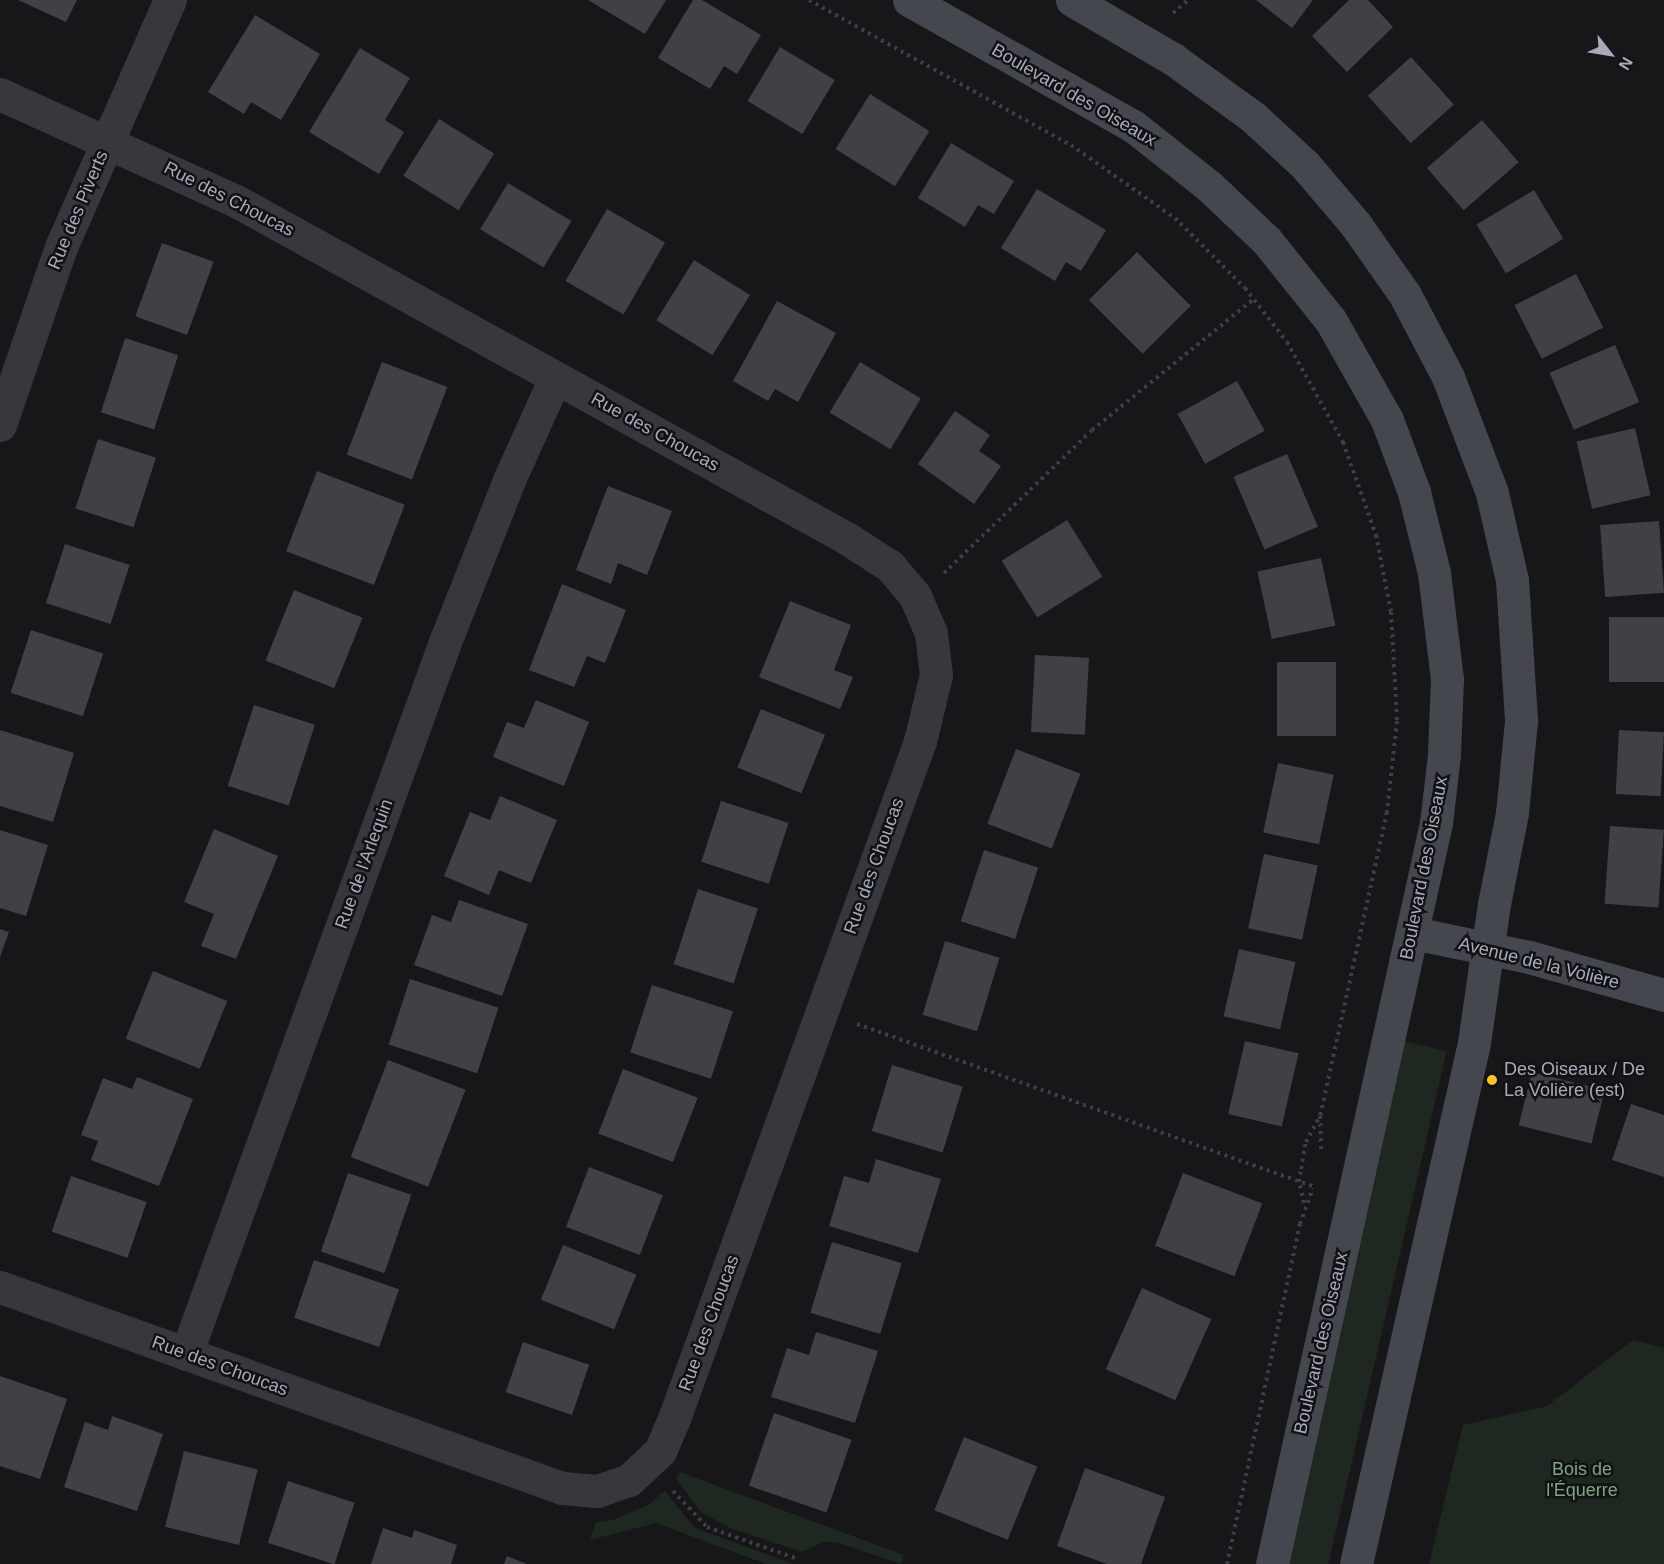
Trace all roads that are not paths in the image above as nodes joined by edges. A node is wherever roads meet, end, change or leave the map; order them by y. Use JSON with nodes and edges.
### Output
{"nodes":[{"id":1,"x":170,"y":0,"type":"edge"},
{"id":2,"x":909,"y":0,"type":"edge"},
{"id":3,"x":1072,"y":0,"type":"edge"},
{"id":4,"x":0,"y":94,"type":"edge"},
{"id":5,"x":108,"y":141,"type":"junction"},
{"id":6,"x":555,"y":378,"type":"junction"},
{"id":7,"x":0,"y":425,"type":"edge"},
{"id":8,"x":1413,"y":933,"type":"junction"},
{"id":9,"x":1487,"y":948,"type":"junction"},
{"id":10,"x":1664,"y":995,"type":"edge"},
{"id":11,"x":0,"y":1287,"type":"edge"},
{"id":12,"x":186,"y":1354,"type":"junction"},
{"id":13,"x":1272,"y":1564,"type":"edge"},
{"id":14,"x":1356,"y":1564,"type":"edge"}],
"edges":[{"from":1,"to":5,"type":"street","name":"Rue des Piverts"},
{"from":2,"to":8,"type":"street","name":"Boulevard des Oiseaux"},
{"from":3,"to":9,"type":"street"},
{"from":4,"to":5,"type":"street","name":"Rue des Choucas"},
{"from":5,"to":6,"type":"street","name":"Rue des Choucas"},
{"from":5,"to":7,"type":"street","name":"Rue des Piverts"},
{"from":6,"to":12,"type":"street","name":"Rue de l'Arlequin"},
{"from":6,"to":12,"type":"street","name":"Rue des Choucas"},
{"from":8,"to":9,"type":"street","name":"Avenue de la Volière"},
{"from":8,"to":13,"type":"street","name":"Boulevard des Oiseaux"},
{"from":9,"to":10,"type":"street","name":"Avenue de la Volière"},
{"from":9,"to":14,"type":"street"},
{"from":11,"to":12,"type":"street","name":"Rue des Choucas"}]}
